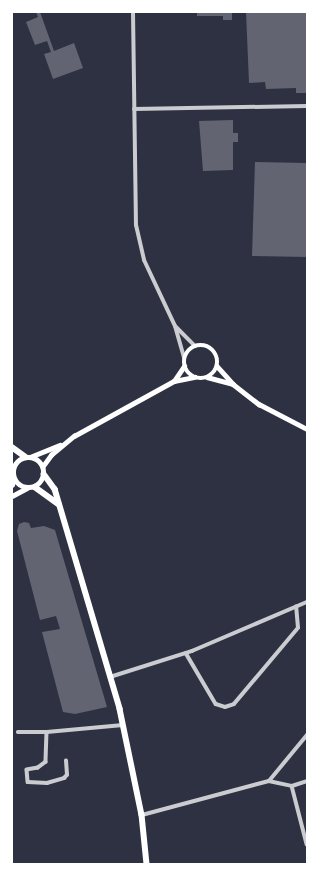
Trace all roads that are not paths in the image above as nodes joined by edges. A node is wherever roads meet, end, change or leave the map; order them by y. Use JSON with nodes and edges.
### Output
{"nodes":[{"id":1,"x":133,"y":12,"type":"edge"},
{"id":2,"x":307,"y":106,"type":"edge"},
{"id":3,"x":134,"y":109,"type":"junction"},
{"id":4,"x":175,"y":326,"type":"junction"},
{"id":5,"x":195,"y":346,"type":"junction"},
{"id":6,"x":184,"y":358,"type":"junction"},
{"id":7,"x":184,"y":366,"type":"junction"},
{"id":8,"x":217,"y":366,"type":"junction"},
{"id":9,"x":195,"y":377,"type":"junction"},
{"id":10,"x":206,"y":377,"type":"junction"},
{"id":11,"x":174,"y":381,"type":"junction"},
{"id":12,"x":233,"y":384,"type":"junction"},
{"id":13,"x":307,"y":429,"type":"edge"},
{"id":14,"x":63,"y":444,"type":"junction"},
{"id":15,"x":12,"y":447,"type":"edge"},
{"id":16,"x":28,"y":457,"type":"junction"},
{"id":17,"x":43,"y":466,"type":"junction"},
{"id":18,"x":13,"y":469,"type":"edge"},
{"id":19,"x":44,"y":474,"type":"junction"},
{"id":20,"x":13,"y":482,"type":"edge"},
{"id":21,"x":35,"y":487,"type":"junction"},
{"id":22,"x":27,"y":488,"type":"junction"},
{"id":23,"x":12,"y":496,"type":"edge"},
{"id":24,"x":58,"y":504,"type":"junction"},
{"id":25,"x":307,"y":602,"type":"edge"},
{"id":26,"x":296,"y":607,"type":"junction"},
{"id":27,"x":186,"y":653,"type":"junction"},
{"id":28,"x":110,"y":677,"type":"junction"},
{"id":29,"x":123,"y":725,"type":"junction"},
{"id":30,"x":18,"y":732,"type":"dead end"},
{"id":31,"x":47,"y":732,"type":"junction"},
{"id":32,"x":307,"y":735,"type":"edge"},
{"id":33,"x":66,"y":761,"type":"dead end"},
{"id":34,"x":270,"y":781,"type":"junction"},
{"id":35,"x":307,"y":781,"type":"edge"},
{"id":36,"x":292,"y":786,"type":"junction"},
{"id":37,"x":142,"y":816,"type":"junction"},
{"id":38,"x":307,"y":844,"type":"edge"},
{"id":39,"x":147,"y":864,"type":"edge"}],
"edges":[{"from":1,"to":3,"type":"street"},
{"from":2,"to":3,"type":"street"},
{"from":3,"to":4,"type":"street"},
{"from":4,"to":5,"type":"street"},
{"from":4,"to":6,"type":"street"},
{"from":5,"to":6,"type":"main road"},
{"from":5,"to":8,"type":"main road"},
{"from":6,"to":7,"type":"main road"},
{"from":7,"to":9,"type":"main road"},
{"from":7,"to":11,"type":"main road"},
{"from":8,"to":10,"type":"main road"},
{"from":8,"to":12,"type":"main road"},
{"from":9,"to":10,"type":"main road"},
{"from":9,"to":11,"type":"main road"},
{"from":10,"to":12,"type":"main road"},
{"from":11,"to":14,"type":"main road"},
{"from":12,"to":13,"type":"main road"},
{"from":14,"to":16,"type":"main road"},
{"from":14,"to":17,"type":"main road"},
{"from":15,"to":16,"type":"main road"},
{"from":16,"to":17,"type":"main road"},
{"from":16,"to":18,"type":"main road"},
{"from":17,"to":19,"type":"main road"},
{"from":18,"to":20,"type":"main road"},
{"from":19,"to":21,"type":"main road"},
{"from":19,"to":24,"type":"main road"},
{"from":20,"to":22,"type":"main road"},
{"from":21,"to":22,"type":"main road"},
{"from":21,"to":24,"type":"main road"},
{"from":22,"to":23,"type":"main road"},
{"from":24,"to":28,"type":"main road"},
{"from":25,"to":26,"type":"street"},
{"from":26,"to":27,"type":"street"},
{"from":26,"to":27,"type":"street"},
{"from":27,"to":28,"type":"street"},
{"from":28,"to":29,"type":"main road"},
{"from":29,"to":31,"type":"street"},
{"from":29,"to":37,"type":"main road"},
{"from":30,"to":31,"type":"street"},
{"from":31,"to":33,"type":"street"},
{"from":32,"to":34,"type":"street"},
{"from":34,"to":36,"type":"street"},
{"from":34,"to":37,"type":"street"},
{"from":35,"to":36,"type":"street"},
{"from":36,"to":38,"type":"street"},
{"from":37,"to":39,"type":"main road"}]}
